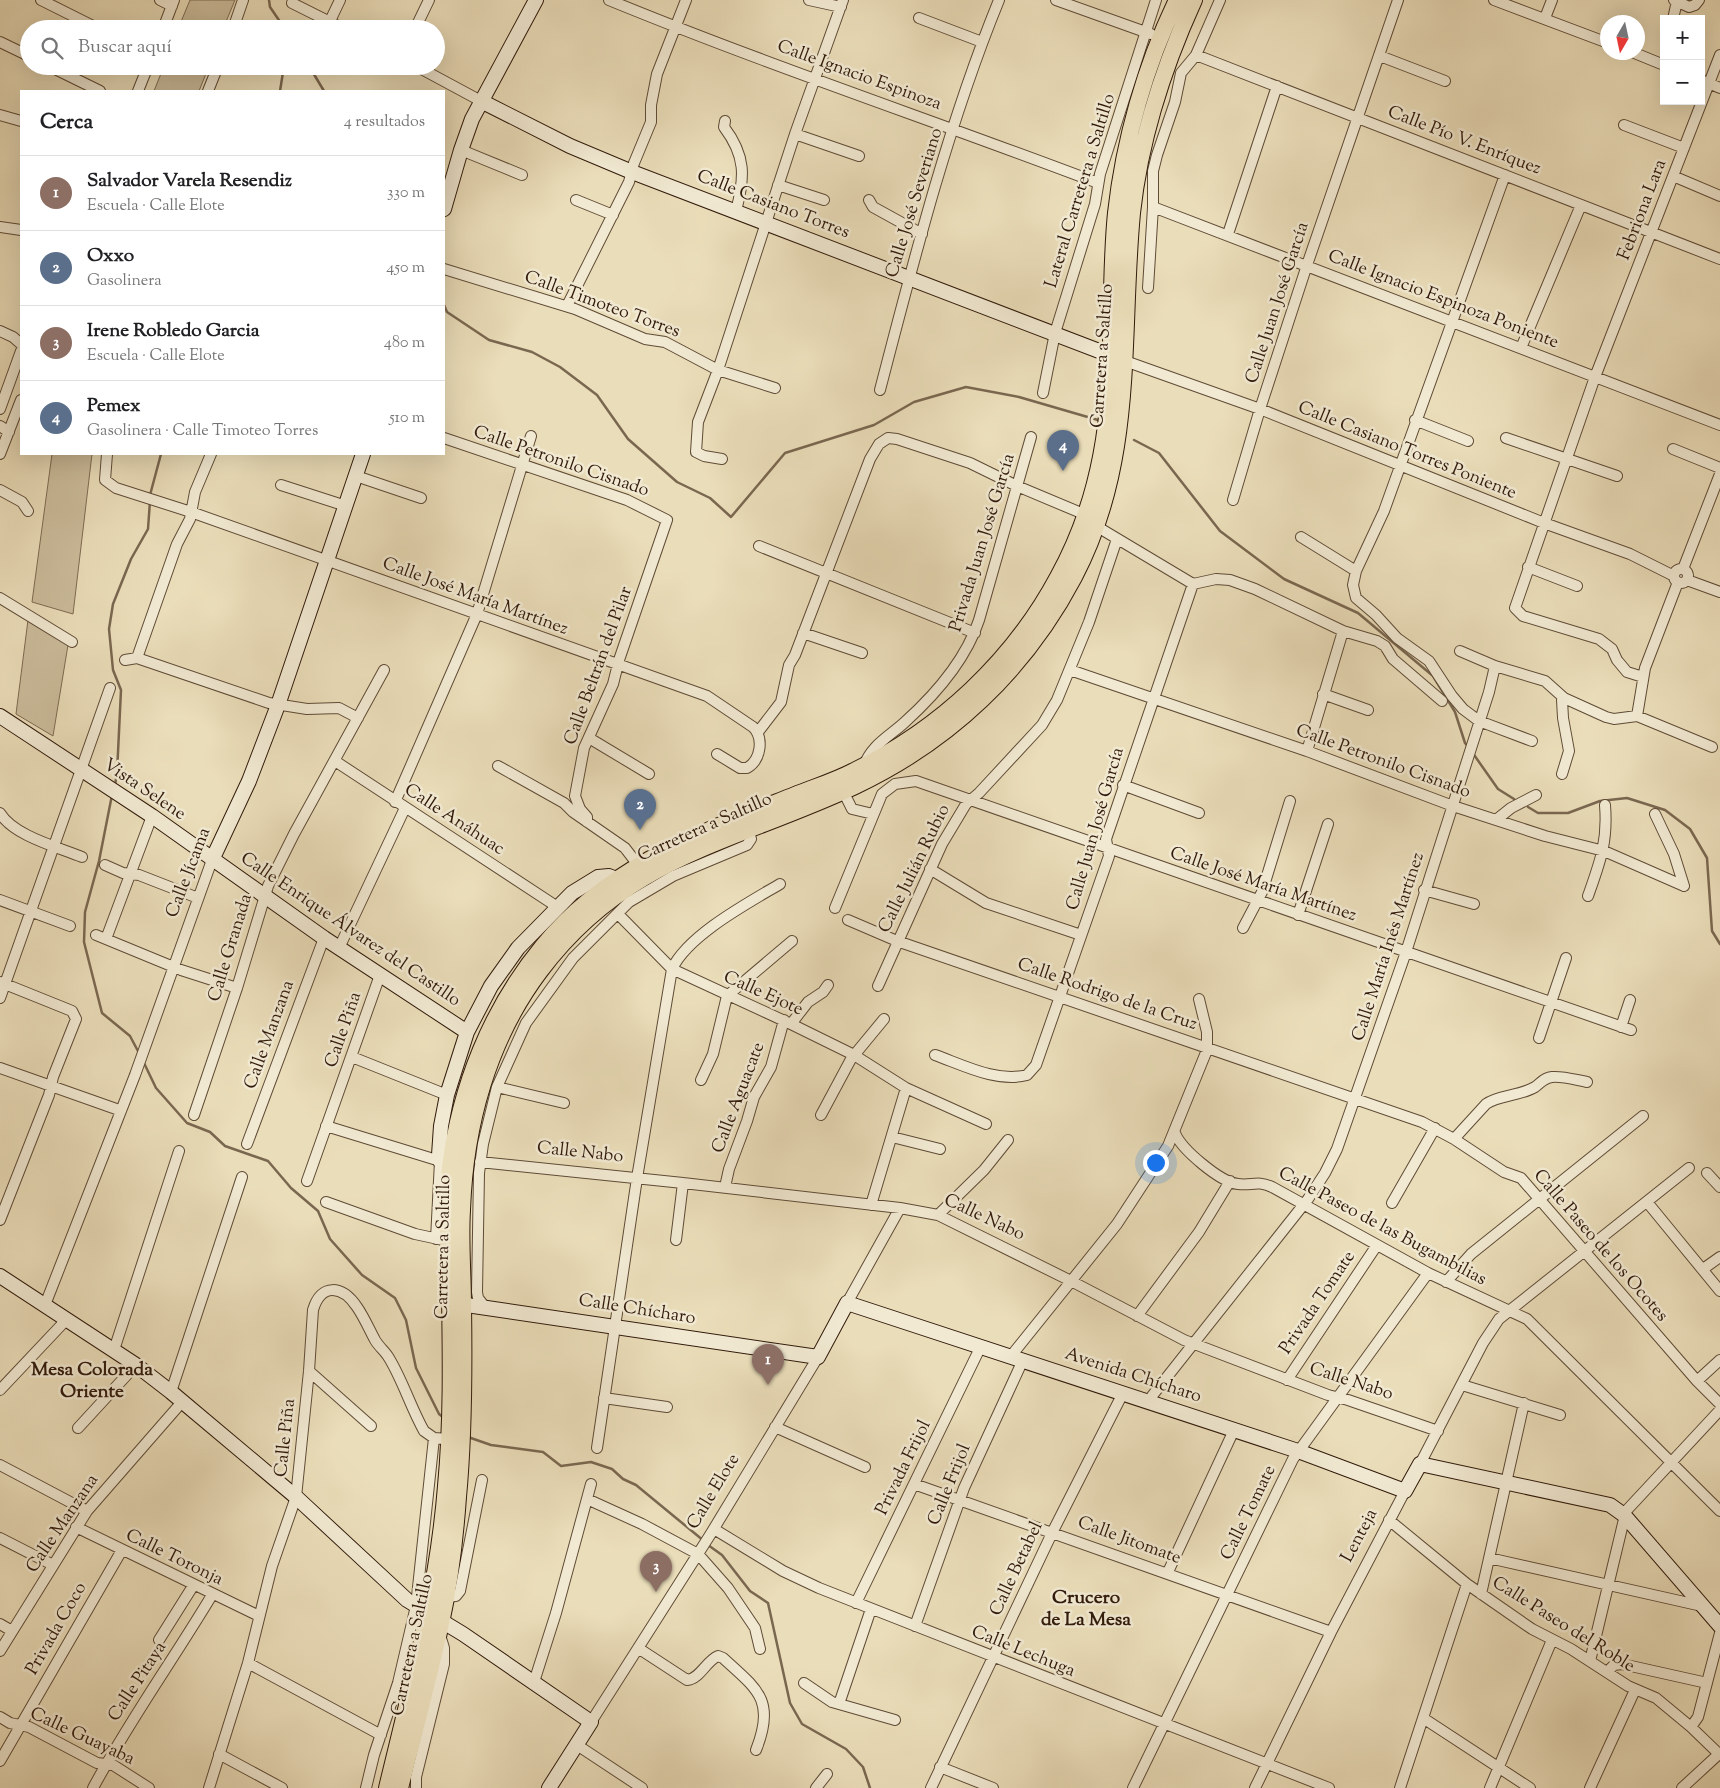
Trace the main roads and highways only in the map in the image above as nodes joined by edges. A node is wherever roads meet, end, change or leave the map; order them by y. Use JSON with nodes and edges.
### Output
{"nodes":[{"id":1,"x":1177,"y":0,"type":"edge"},
{"id":2,"x":1194,"y":0,"type":"edge"},
{"id":3,"x":1118,"y":358,"type":"junction"},
{"id":4,"x":869,"y":771,"type":"junction"},
{"id":5,"x":456,"y":1304,"type":"junction"},
{"id":6,"x":452,"y":1432,"type":"junction"},
{"id":7,"x":432,"y":1618,"type":"junction"},
{"id":8,"x":387,"y":1788,"type":"edge"},
{"id":9,"x":400,"y":1788,"type":"edge"}],
"edges":[{"from":1,"to":3,"type":"main road","name":"Carretera a Saltillo"},
{"from":2,"to":3,"type":"main road","name":"Carretera a Saltillo"},
{"from":3,"to":4,"type":"main road","name":"Carretera a Saltillo"},
{"from":4,"to":5,"type":"main road","name":"Carretera a Saltillo"},
{"from":4,"to":5,"type":"main road","name":"Carretera a Saltillo"},
{"from":5,"to":6,"type":"main road","name":"Carretera a Saltillo"},
{"from":6,"to":7,"type":"main road","name":"Carretera a Saltillo"},
{"from":6,"to":7,"type":"main road","name":"Carretera a Saltillo"},
{"from":7,"to":8,"type":"main road","name":"Carretera a Saltillo"},
{"from":7,"to":9,"type":"main road","name":"Carretera a Saltillo"}]}
